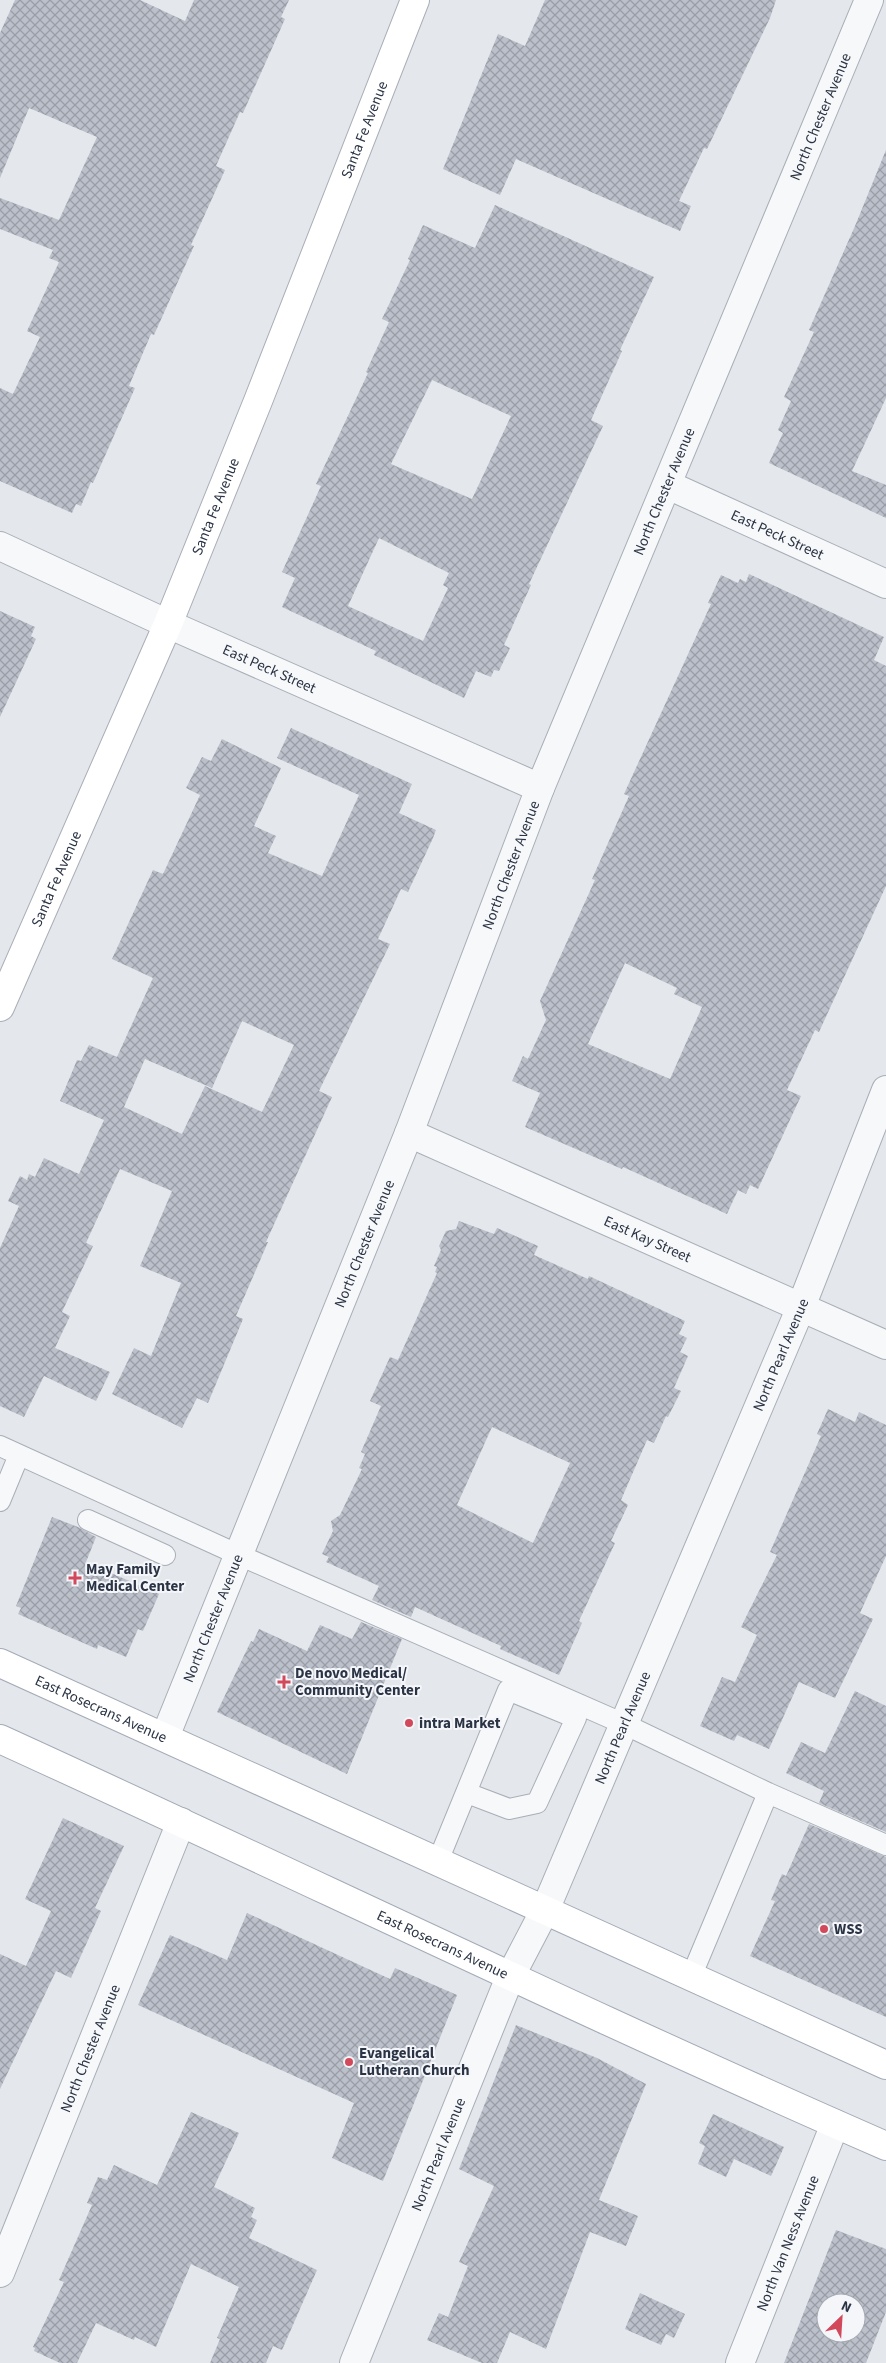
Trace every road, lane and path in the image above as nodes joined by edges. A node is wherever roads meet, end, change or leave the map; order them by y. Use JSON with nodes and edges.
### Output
{"nodes":[{"id":1,"x":415,"y":0,"type":"edge"},
{"id":2,"x":869,"y":0,"type":"edge"},
{"id":3,"x":668,"y":485,"type":"junction"},
{"id":4,"x":0,"y":546,"type":"edge"},
{"id":5,"x":886,"y":584,"type":"edge"},
{"id":6,"x":168,"y":624,"type":"junction"},
{"id":7,"x":540,"y":788,"type":"junction"},
{"id":8,"x":0,"y":1007,"type":"edge"},
{"id":9,"x":886,"y":1090,"type":"edge"},
{"id":10,"x":409,"y":1133,"type":"junction"},
{"id":11,"x":802,"y":1308,"type":"junction"},
{"id":12,"x":886,"y":1345,"type":"edge"},
{"id":13,"x":0,"y":1446,"type":"edge"},
{"id":14,"x":19,"y":1455,"type":"junction"},
{"id":15,"x":5,"y":1474,"type":"edge"},
{"id":16,"x":0,"y":1501,"type":"edge"},
{"id":17,"x":140,"y":1510,"type":"junction"},
{"id":18,"x":88,"y":1520,"type":"dead end"},
{"id":19,"x":128,"y":1538,"type":"junction"},
{"id":20,"x":165,"y":1555,"type":"dead end"},
{"id":21,"x":239,"y":1555,"type":"junction"},
{"id":22,"x":0,"y":1663,"type":"edge"},
{"id":23,"x":624,"y":1724,"type":"junction"},
{"id":24,"x":165,"y":1736,"type":"junction"},
{"id":25,"x":0,"y":1739,"type":"edge"},
{"id":26,"x":467,"y":1792,"type":"junction"},
{"id":27,"x":768,"y":1793,"type":"junction"},
{"id":28,"x":181,"y":1822,"type":"junction"},
{"id":29,"x":886,"y":1845,"type":"edge"},
{"id":30,"x":438,"y":1861,"type":"junction"},
{"id":31,"x":544,"y":1910,"type":"junction"},
{"id":32,"x":691,"y":1976,"type":"junction"},
{"id":33,"x":510,"y":1977,"type":"junction"},
{"id":34,"x":886,"y":2065,"type":"edge"},
{"id":35,"x":835,"y":2124,"type":"junction"},
{"id":36,"x":886,"y":2146,"type":"edge"},
{"id":37,"x":0,"y":2273,"type":"edge"},
{"id":38,"x":354,"y":2363,"type":"edge"},
{"id":39,"x":740,"y":2363,"type":"edge"}],
"edges":[{"from":1,"to":6,"type":"main road","name":"Santa Fe Avenue"},
{"from":2,"to":3,"type":"street","name":"North Chester Avenue"},
{"from":3,"to":5,"type":"street","name":"East Peck Street"},
{"from":3,"to":7,"type":"street","name":"North Chester Avenue"},
{"from":4,"to":6,"type":"street","name":"East Peck Street"},
{"from":6,"to":7,"type":"street","name":"East Peck Street"},
{"from":6,"to":8,"type":"main road","name":"Santa Fe Avenue"},
{"from":7,"to":10,"type":"street","name":"North Chester Avenue"},
{"from":9,"to":11,"type":"street","name":"North Pearl Avenue"},
{"from":10,"to":11,"type":"street","name":"East Kay Street"},
{"from":10,"to":21,"type":"street","name":"North Chester Avenue"},
{"from":11,"to":12,"type":"street","name":"East Kay Street"},
{"from":11,"to":23,"type":"street","name":"North Pearl Avenue"},
{"from":13,"to":14,"type":"lane"},
{"from":14,"to":15,"type":"lane"},
{"from":14,"to":17,"type":"lane"},
{"from":15,"to":16,"type":"lane"},
{"from":17,"to":19,"type":"lane"},
{"from":17,"to":21,"type":"lane"},
{"from":18,"to":19,"type":"lane"},
{"from":19,"to":20,"type":"lane"},
{"from":21,"to":23,"type":"lane"},
{"from":21,"to":24,"type":"street","name":"North Chester Avenue"},
{"from":22,"to":24,"type":"main road","name":"East Rosecrans Avenue"},
{"from":23,"to":27,"type":"lane"},
{"from":23,"to":31,"type":"street","name":"North Pearl Avenue"},
{"from":24,"to":30,"type":"main road","name":"East Rosecrans Avenue"},
{"from":25,"to":28,"type":"main road","name":"East Rosecrans Avenue"},
{"from":26,"to":26,"type":"lane"},
{"from":26,"to":30,"type":"lane"},
{"from":27,"to":29,"type":"lane"},
{"from":27,"to":32,"type":"lane"},
{"from":28,"to":33,"type":"main road","name":"East Rosecrans Avenue"},
{"from":28,"to":37,"type":"street","name":"North Chester Avenue"},
{"from":30,"to":31,"type":"main road","name":"East Rosecrans Avenue"},
{"from":31,"to":32,"type":"main road","name":"East Rosecrans Avenue"},
{"from":31,"to":33,"type":"street","name":"North Pearl Avenue"},
{"from":32,"to":34,"type":"main road","name":"East Rosecrans Avenue"},
{"from":33,"to":35,"type":"main road","name":"East Rosecrans Avenue"},
{"from":33,"to":38,"type":"street","name":"North Pearl Avenue"},
{"from":35,"to":36,"type":"main road","name":"East Rosecrans Avenue"},
{"from":35,"to":39,"type":"street","name":"North Van Ness Avenue"}]}
